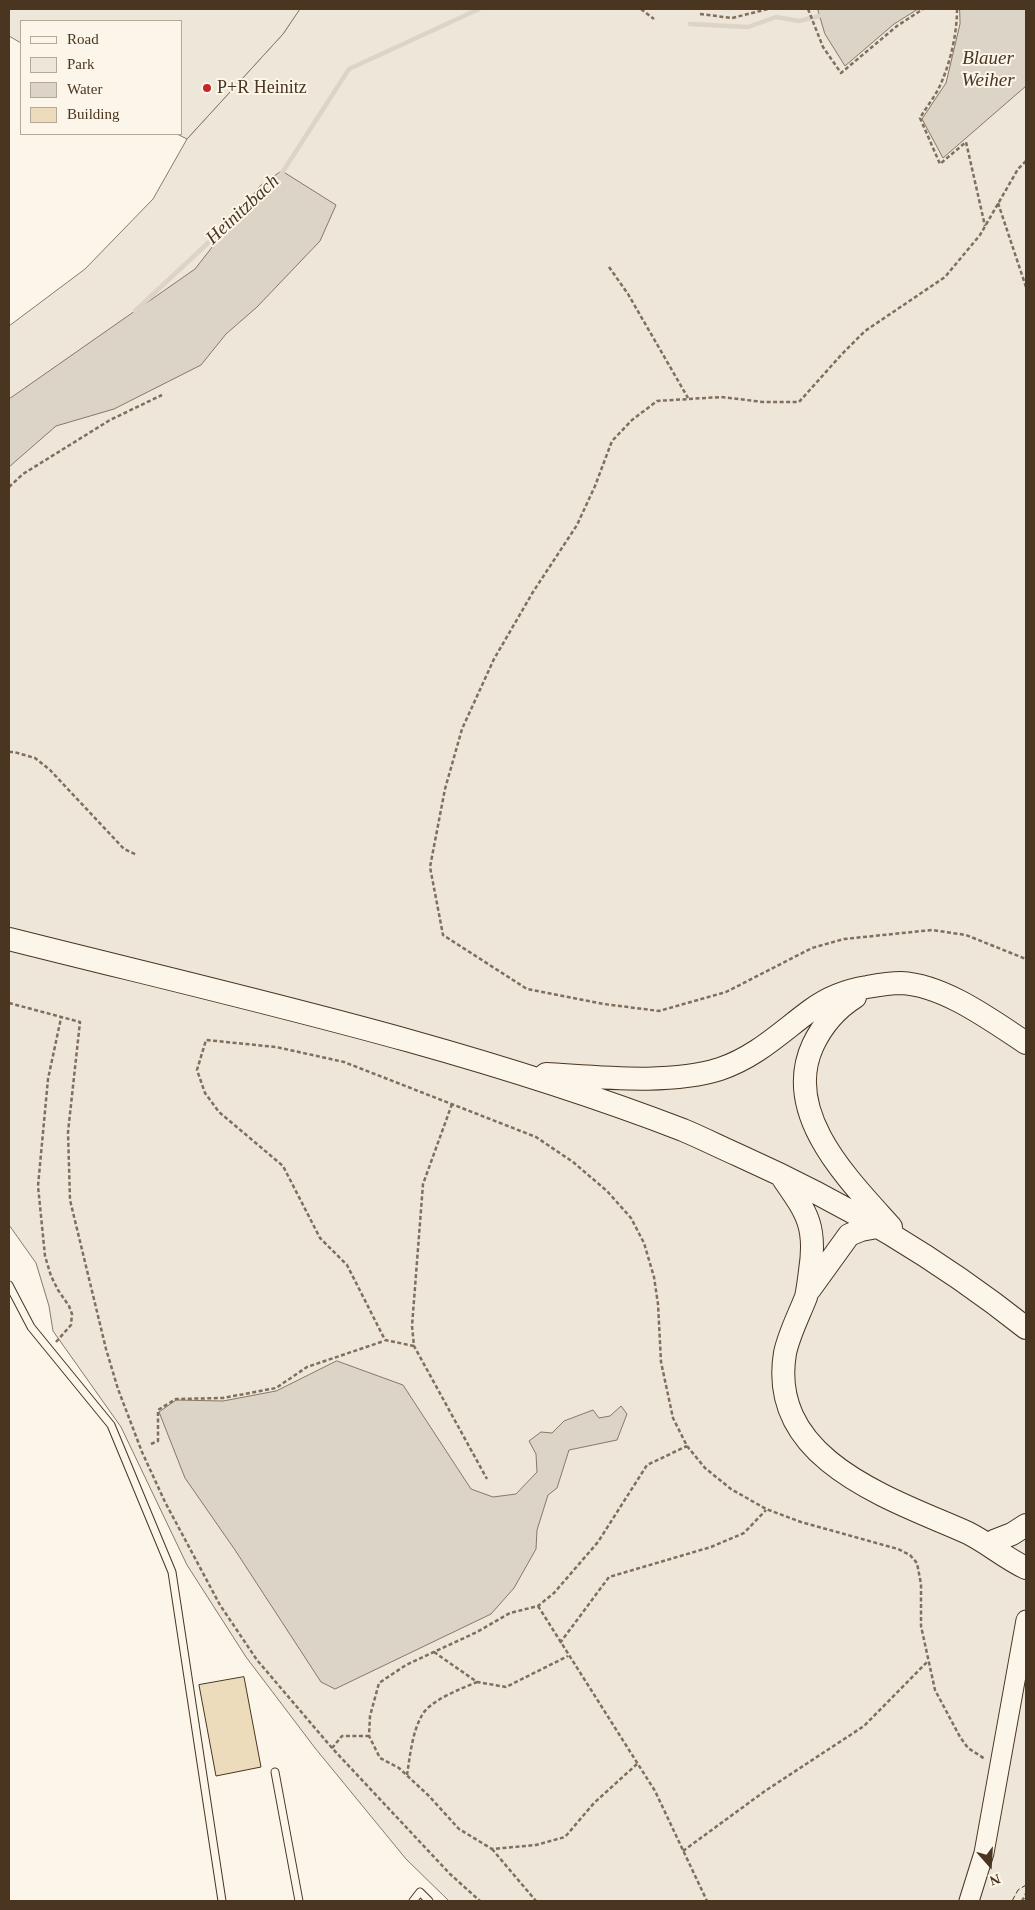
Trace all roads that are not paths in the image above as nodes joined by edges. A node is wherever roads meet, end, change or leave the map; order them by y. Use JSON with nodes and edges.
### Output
{"nodes":[{"id":1,"x":9,"y":939,"type":"edge"},
{"id":2,"x":877,"y":985,"type":"junction"},
{"id":3,"x":1026,"y":1043,"type":"edge"},
{"id":4,"x":516,"y":1072,"type":"junction"},
{"id":5,"x":779,"y":1174,"type":"junction"},
{"id":6,"x":877,"y":1227,"type":"junction"},
{"id":7,"x":905,"y":1243,"type":"junction"},
{"id":8,"x":9,"y":1285,"type":"edge"},
{"id":9,"x":806,"y":1294,"type":"junction"},
{"id":10,"x":1026,"y":1328,"type":"edge"},
{"id":11,"x":1026,"y":1525,"type":"edge"},
{"id":12,"x":985,"y":1539,"type":"junction"},
{"id":13,"x":1026,"y":1554,"type":"edge"},
{"id":14,"x":1026,"y":1568,"type":"edge"},
{"id":15,"x":1026,"y":1620,"type":"edge"},
{"id":16,"x":275,"y":1772,"type":"dead end"},
{"id":17,"x":222,"y":1901,"type":"edge"},
{"id":18,"x":299,"y":1901,"type":"edge"},
{"id":19,"x":413,"y":1901,"type":"edge"},
{"id":20,"x":429,"y":1901,"type":"edge"},
{"id":21,"x":969,"y":1901,"type":"edge"}],
"edges":[{"from":1,"to":4,"type":"highway"},
{"from":2,"to":3,"type":"highway"},
{"from":2,"to":4,"type":"highway"},
{"from":2,"to":7,"type":"highway"},
{"from":4,"to":5,"type":"highway"},
{"from":5,"to":6,"type":"highway"},
{"from":5,"to":9,"type":"highway"},
{"from":6,"to":7,"type":"highway"},
{"from":6,"to":9,"type":"highway"},
{"from":7,"to":10,"type":"highway"},
{"from":8,"to":17,"type":"lane"},
{"from":9,"to":12,"type":"highway"},
{"from":11,"to":12,"type":"highway"},
{"from":12,"to":13,"type":"highway"},
{"from":12,"to":14,"type":"highway"},
{"from":15,"to":21,"type":"main road"},
{"from":16,"to":18,"type":"lane"},
{"from":19,"to":20,"type":"lane"}]}
